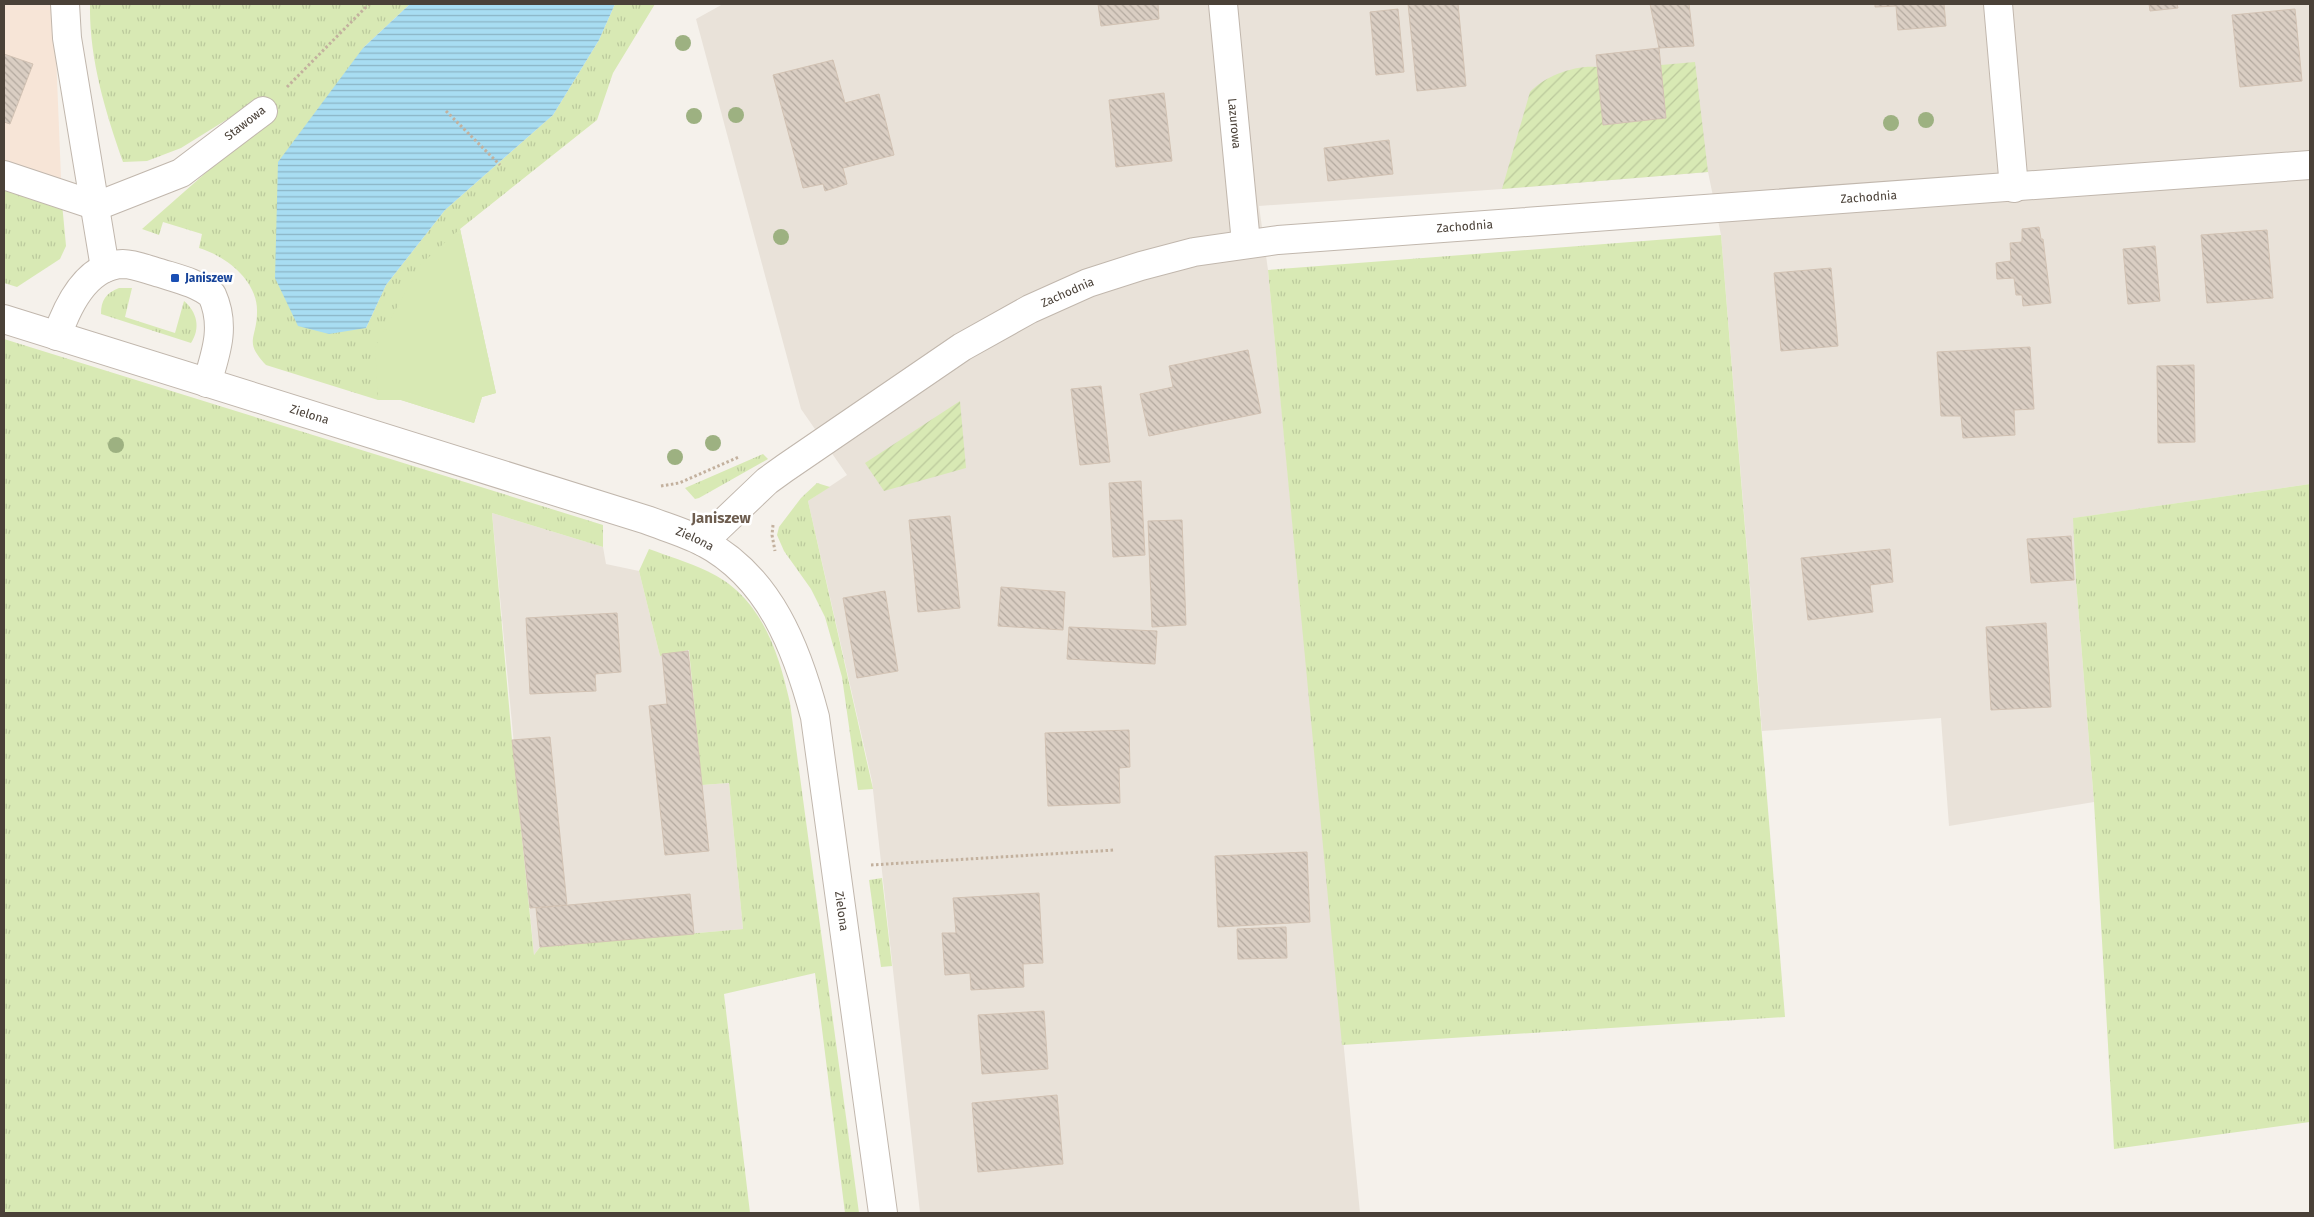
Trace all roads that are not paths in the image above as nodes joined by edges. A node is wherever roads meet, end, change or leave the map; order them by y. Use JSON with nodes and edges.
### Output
{"nodes":[{"id":1,"x":65,"y":4,"type":"edge"},
{"id":2,"x":1223,"y":4,"type":"edge"},
{"id":3,"x":1998,"y":4,"type":"edge"},
{"id":4,"x":263,"y":110,"type":"road end"},
{"id":5,"x":2310,"y":165,"type":"edge"},
{"id":6,"x":4,"y":175,"type":"edge"},
{"id":7,"x":2014,"y":188,"type":"junction"},
{"id":8,"x":97,"y":206,"type":"junction"},
{"id":9,"x":1246,"y":243,"type":"junction"},
{"id":10,"x":106,"y":268,"type":"junction"},
{"id":11,"x":4,"y":319,"type":"edge"},
{"id":12,"x":57,"y":336,"type":"junction"},
{"id":13,"x":206,"y":383,"type":"junction"},
{"id":14,"x":703,"y":542,"type":"junction"},
{"id":15,"x":883,"y":1213,"type":"edge"}],
"edges":[{"from":1,"to":8,"type":"street"},
{"from":2,"to":9,"type":"street","name":"Lazurowa"},
{"from":3,"to":7,"type":"street"},
{"from":4,"to":8,"type":"street","name":"Stawowa"},
{"from":5,"to":7,"type":"street","name":"Zachodnia"},
{"from":6,"to":8,"type":"street"},
{"from":7,"to":9,"type":"street","name":"Zachodnia"},
{"from":8,"to":10,"type":"street"},
{"from":9,"to":14,"type":"street","name":"Zachodnia"},
{"from":10,"to":12,"type":"street"},
{"from":10,"to":13,"type":"street"},
{"from":11,"to":12,"type":"street","name":"Zielona"},
{"from":12,"to":13,"type":"street","name":"Zielona"},
{"from":13,"to":14,"type":"street","name":"Zielona"},
{"from":14,"to":15,"type":"street","name":"Zielona"}]}
